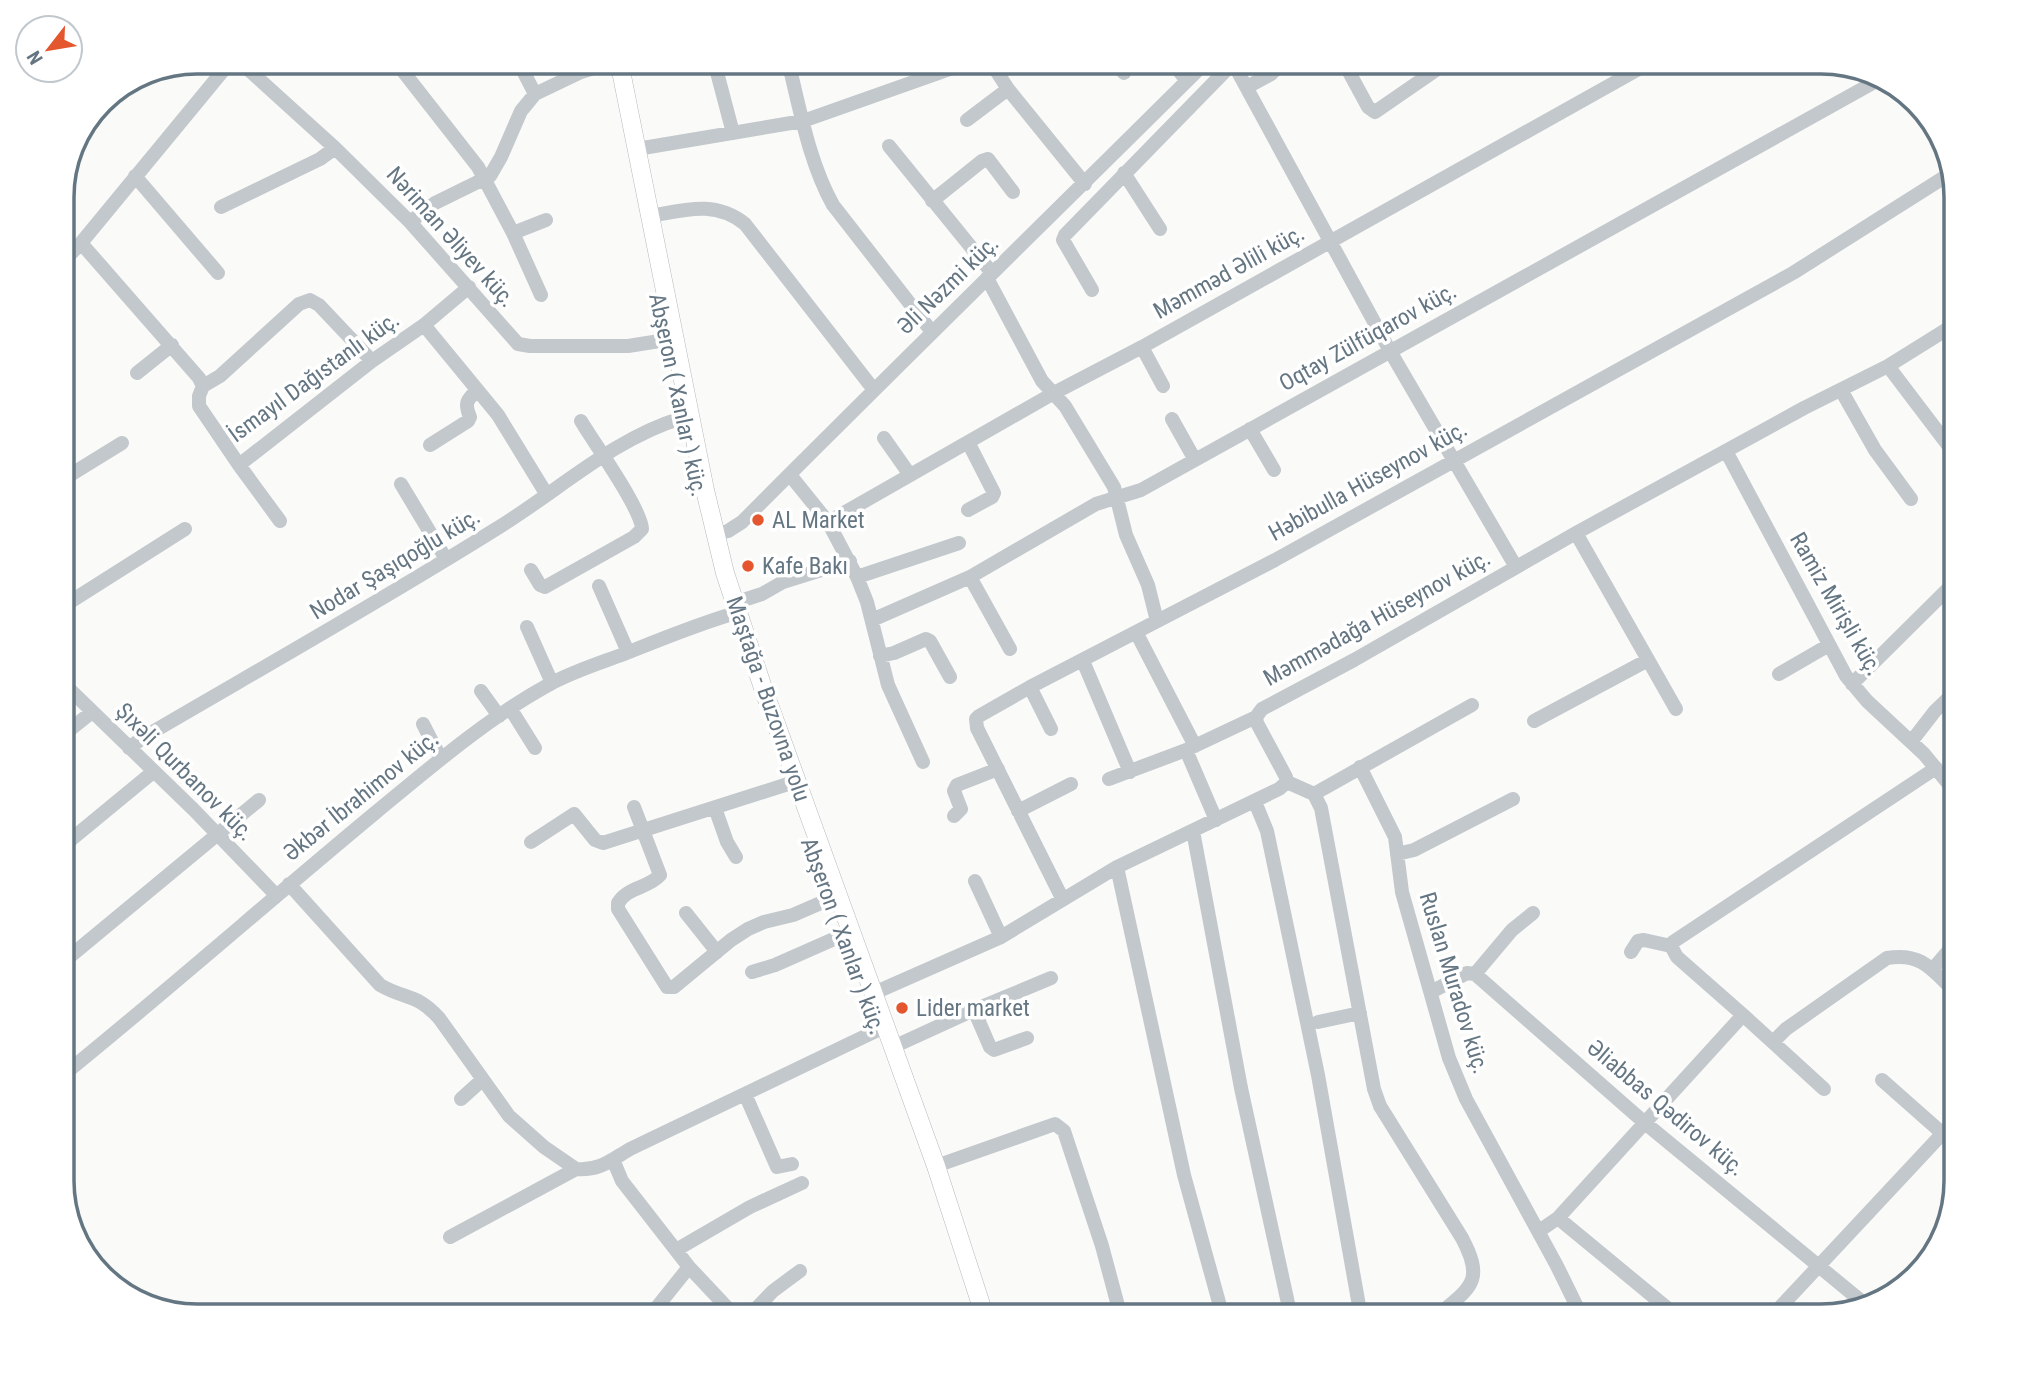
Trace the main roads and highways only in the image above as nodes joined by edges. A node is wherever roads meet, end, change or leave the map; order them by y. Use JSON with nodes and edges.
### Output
{"nodes":[{"id":1,"x":615,"y":74,"type":"edge"},
{"id":2,"x":616,"y":74,"type":"edge"},
{"id":3,"x":712,"y":535,"type":"junction"},
{"id":4,"x":731,"y":609,"type":"junction"},
{"id":5,"x":972,"y":1304,"type":"edge"},
{"id":6,"x":981,"y":1304,"type":"edge"}],
"edges":[{"from":1,"to":3,"type":"main road","name":"Abşeron ( Xanlar ) küç."},
{"from":2,"to":3,"type":"main road","name":"Maştağa - Buzovna yolu"},
{"from":3,"to":4,"type":"main road","name":"Maştağa - Buzovna yolu"},
{"from":4,"to":5,"type":"main road","name":"Abşeron ( Xanlar ) küç."},
{"from":4,"to":6,"type":"main road","name":"Maştağa - Buzovna yolu"}]}
